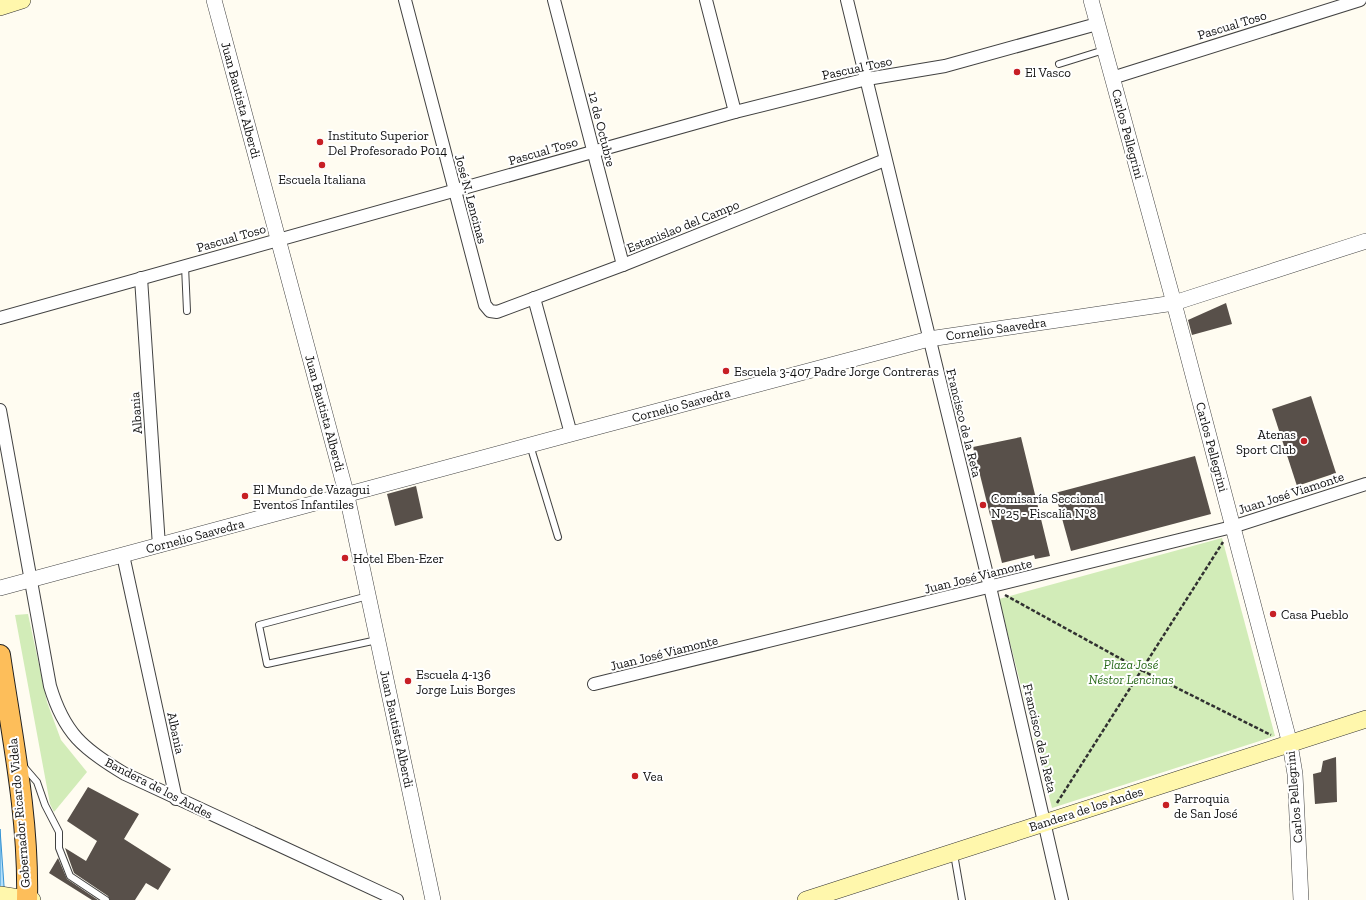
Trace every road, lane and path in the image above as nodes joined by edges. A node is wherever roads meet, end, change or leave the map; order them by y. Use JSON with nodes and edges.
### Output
{"nodes":[{"id":1,"x":22,"y":0,"type":"edge"},
{"id":2,"x":214,"y":0,"type":"edge"},
{"id":3,"x":404,"y":0,"type":"edge"},
{"id":4,"x":554,"y":0,"type":"edge"},
{"id":5,"x":706,"y":0,"type":"edge"},
{"id":6,"x":847,"y":0,"type":"edge"},
{"id":7,"x":1091,"y":0,"type":"edge"},
{"id":8,"x":1360,"y":0,"type":"edge"},
{"id":9,"x":0,"y":7,"type":"edge"},
{"id":10,"x":1097,"y":24,"type":"junction"},
{"id":11,"x":1104,"y":50,"type":"junction"},
{"id":12,"x":1059,"y":64,"type":"dead end"},
{"id":13,"x":1112,"y":78,"type":"junction"},
{"id":14,"x":866,"y":79,"type":"junction"},
{"id":15,"x":735,"y":112,"type":"junction"},
{"id":16,"x":593,"y":152,"type":"junction"},
{"id":17,"x":885,"y":160,"type":"junction"},
{"id":18,"x":454,"y":190,"type":"junction"},
{"id":19,"x":278,"y":240,"type":"junction"},
{"id":20,"x":1366,"y":241,"type":"edge"},
{"id":21,"x":623,"y":265,"type":"junction"},
{"id":22,"x":185,"y":266,"type":"junction"},
{"id":23,"x":141,"y":278,"type":"junction"},
{"id":24,"x":534,"y":298,"type":"junction"},
{"id":25,"x":1174,"y":303,"type":"junction"},
{"id":26,"x":187,"y":311,"type":"dead end"},
{"id":27,"x":490,"y":311,"type":"joint"},
{"id":28,"x":0,"y":318,"type":"edge"},
{"id":29,"x":929,"y":339,"type":"junction"},
{"id":30,"x":0,"y":410,"type":"edge"},
{"id":31,"x":571,"y":434,"type":"junction"},
{"id":32,"x":530,"y":445,"type":"junction"},
{"id":33,"x":1366,"y":484,"type":"edge"},
{"id":34,"x":347,"y":496,"type":"junction"},
{"id":35,"x":1232,"y":527,"type":"junction"},
{"id":36,"x":558,"y":537,"type":"dead end"},
{"id":37,"x":159,"y":546,"type":"junction"},
{"id":38,"x":123,"y":555,"type":"junction"},
{"id":39,"x":31,"y":580,"type":"junction"},
{"id":40,"x":990,"y":587,"type":"junction"},
{"id":41,"x":0,"y":588,"type":"edge"},
{"id":42,"x":368,"y":596,"type":"junction"},
{"id":43,"x":378,"y":640,"type":"junction"},
{"id":44,"x":0,"y":655,"type":"edge"},
{"id":45,"x":1143,"y":671,"type":"junction"},
{"id":46,"x":594,"y":684,"type":"dead end"},
{"id":47,"x":1366,"y":719,"type":"edge"},
{"id":48,"x":1290,"y":744,"type":"junction"},
{"id":49,"x":15,"y":757,"type":"junction"},
{"id":50,"x":176,"y":799,"type":"junction"},
{"id":51,"x":1045,"y":822,"type":"junction"},
{"id":52,"x":953,"y":853,"type":"junction"},
{"id":53,"x":2,"y":895,"type":"edge"},
{"id":54,"x":28,"y":899,"type":"edge"},
{"id":55,"x":106,"y":900,"type":"edge"},
{"id":56,"x":397,"y":900,"type":"edge"},
{"id":57,"x":433,"y":900,"type":"edge"},
{"id":58,"x":806,"y":900,"type":"edge"},
{"id":59,"x":962,"y":900,"type":"edge"},
{"id":60,"x":1062,"y":900,"type":"edge"},
{"id":61,"x":1301,"y":900,"type":"edge"}],
"edges":[{"from":1,"to":9,"type":"main road"},
{"from":2,"to":19,"type":"street","name":"Juan Bautista Alberdi"},
{"from":3,"to":18,"type":"street","name":"José N. Lencinas"},
{"from":4,"to":16,"type":"street","name":"12 de Octubre"},
{"from":5,"to":15,"type":"street"},
{"from":6,"to":14,"type":"street","name":"Francisco de la Reta"},
{"from":7,"to":10,"type":"street","name":"Carlos Pellegrini"},
{"from":8,"to":13,"type":"street","name":"Pascual Toso"},
{"from":10,"to":11,"type":"street","name":"Carlos Pellegrini"},
{"from":10,"to":14,"type":"street","name":"Pascual Toso"},
{"from":11,"to":12,"type":"lane"},
{"from":11,"to":13,"type":"street","name":"Carlos Pellegrini"},
{"from":13,"to":25,"type":"street","name":"Carlos Pellegrini"},
{"from":14,"to":15,"type":"street","name":"Pascual Toso"},
{"from":14,"to":17,"type":"street","name":"Francisco de la Reta"},
{"from":15,"to":16,"type":"street","name":"Pascual Toso"},
{"from":16,"to":18,"type":"street","name":"Pascual Toso"},
{"from":16,"to":21,"type":"street","name":"12 de Octubre"},
{"from":17,"to":21,"type":"street","name":"Estanislao del Campo"},
{"from":17,"to":29,"type":"street","name":"Francisco de la Reta"},
{"from":18,"to":19,"type":"street","name":"Pascual Toso"},
{"from":18,"to":27,"type":"street","name":"José N. Lencinas"},
{"from":19,"to":22,"type":"street","name":"Pascual Toso"},
{"from":19,"to":34,"type":"street","name":"Juan Bautista Alberdi"},
{"from":20,"to":25,"type":"street","name":"Cornelio Saavedra"},
{"from":21,"to":24,"type":"street","name":"Estanislao del Campo"},
{"from":22,"to":23,"type":"street","name":"Pascual Toso"},
{"from":22,"to":26,"type":"lane"},
{"from":23,"to":28,"type":"street","name":"Pascual Toso"},
{"from":23,"to":37,"type":"street","name":"Albania"},
{"from":24,"to":27,"type":"street","name":"Estanislao del Campo"},
{"from":24,"to":31,"type":"street"},
{"from":25,"to":29,"type":"street","name":"Cornelio Saavedra"},
{"from":25,"to":35,"type":"street","name":"Carlos Pellegrini"},
{"from":29,"to":31,"type":"street","name":"Cornelio Saavedra"},
{"from":29,"to":40,"type":"street","name":"Francisco de la Reta"},
{"from":30,"to":39,"type":"street","name":"Bandera de los Andes"},
{"from":31,"to":32,"type":"street","name":"Cornelio Saavedra"},
{"from":32,"to":34,"type":"street","name":"Cornelio Saavedra"},
{"from":32,"to":36,"type":"lane"},
{"from":33,"to":35,"type":"street","name":"Juan José Viamonte"},
{"from":34,"to":37,"type":"street","name":"Cornelio Saavedra"},
{"from":34,"to":42,"type":"street","name":"Juan Bautista Alberdi"},
{"from":35,"to":40,"type":"street","name":"Juan José Viamonte"},
{"from":35,"to":45,"type":"path"},
{"from":35,"to":48,"type":"street","name":"Carlos Pellegrini"},
{"from":37,"to":38,"type":"street","name":"Cornelio Saavedra"},
{"from":38,"to":39,"type":"street","name":"Cornelio Saavedra"},
{"from":38,"to":50,"type":"street","name":"Albania"},
{"from":39,"to":41,"type":"street","name":"Cornelio Saavedra"},
{"from":39,"to":50,"type":"street","name":"Bandera de los Andes"},
{"from":40,"to":45,"type":"path"},
{"from":40,"to":46,"type":"street","name":"Juan José Viamonte"},
{"from":40,"to":51,"type":"street","name":"Francisco de la Reta"},
{"from":42,"to":43,"type":"street","name":"Juan Bautista Alberdi"},
{"from":42,"to":43,"type":"lane"},
{"from":43,"to":57,"type":"street","name":"Juan Bautista Alberdi"},
{"from":44,"to":49,"type":"highway","name":"Gobernador Ricardo Videla"},
{"from":45,"to":48,"type":"path"},
{"from":45,"to":51,"type":"path"},
{"from":47,"to":48,"type":"main road","name":"Bandera de los Andes"},
{"from":48,"to":51,"type":"main road","name":"Bandera de los Andes"},
{"from":48,"to":61,"type":"street","name":"Carlos Pellegrini"},
{"from":49,"to":54,"type":"highway","name":"Gobernador Ricardo Videla"},
{"from":49,"to":55,"type":"lane"},
{"from":50,"to":56,"type":"street","name":"Bandera de los Andes"},
{"from":51,"to":52,"type":"main road","name":"Bandera de los Andes"},
{"from":51,"to":60,"type":"street","name":"Francisco de la Reta"},
{"from":52,"to":58,"type":"main road","name":"Bandera de los Andes"},
{"from":52,"to":59,"type":"lane"},
{"from":53,"to":54,"type":"main road"}]}
